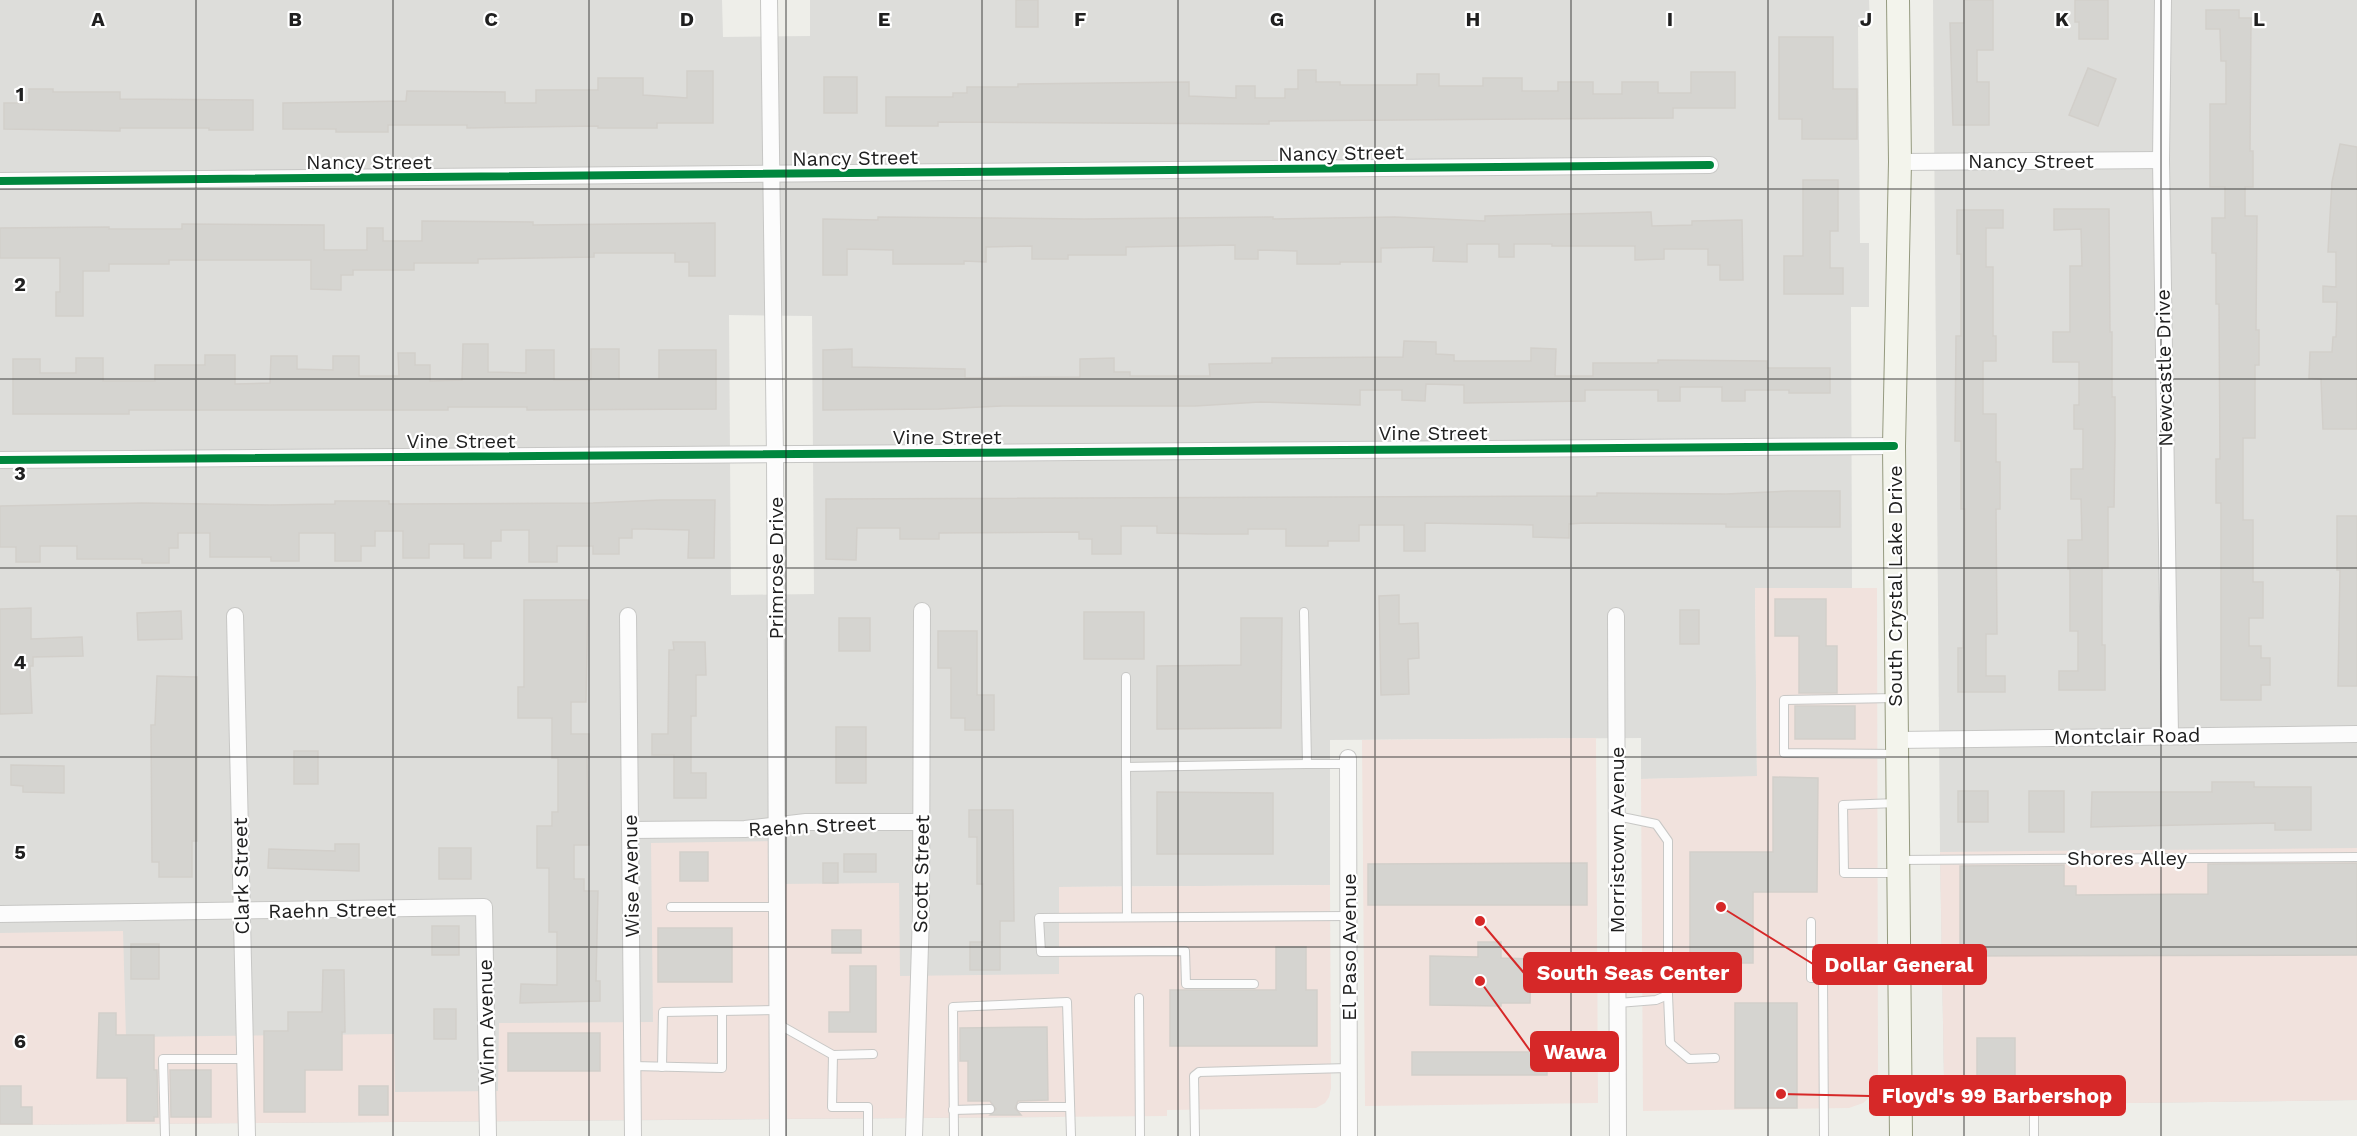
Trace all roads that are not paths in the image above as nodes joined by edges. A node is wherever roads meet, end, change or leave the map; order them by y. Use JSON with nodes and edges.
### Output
{"nodes":[{"id":1,"x":769,"y":0,"type":"edge"},
{"id":2,"x":1898,"y":0,"type":"edge"},
{"id":3,"x":2163,"y":0,"type":"edge"},
{"id":4,"x":2161,"y":160,"type":"junction"},
{"id":5,"x":1900,"y":162,"type":"junction"},
{"id":6,"x":1710,"y":165,"type":"dead end"},
{"id":7,"x":772,"y":175,"type":"junction"},
{"id":8,"x":0,"y":181,"type":"edge"},
{"id":9,"x":1894,"y":446,"type":"junction"},
{"id":10,"x":776,"y":455,"type":"junction"},
{"id":11,"x":0,"y":460,"type":"edge"},
{"id":12,"x":922,"y":611,"type":"dead end"},
{"id":13,"x":1304,"y":612,"type":"dead end"},
{"id":14,"x":235,"y":616,"type":"dead end"},
{"id":15,"x":628,"y":616,"type":"dead end"},
{"id":16,"x":1616,"y":616,"type":"dead end"},
{"id":17,"x":1126,"y":677,"type":"dead end"},
{"id":18,"x":1896,"y":698,"type":"junction"},
{"id":19,"x":2170,"y":735,"type":"junction"},
{"id":20,"x":2357,"y":735,"type":"edge"},
{"id":21,"x":1897,"y":747,"type":"junction"},
{"id":22,"x":1348,"y":761,"type":"joint"},
{"id":23,"x":1307,"y":764,"type":"junction"},
{"id":24,"x":1126,"y":766,"type":"junction"},
{"id":25,"x":1898,"y":803,"type":"junction"},
{"id":26,"x":1617,"y":816,"type":"junction"},
{"id":27,"x":921,"y":822,"type":"junction"},
{"id":28,"x":777,"y":826,"type":"junction"},
{"id":29,"x":630,"y":830,"type":"junction"},
{"id":30,"x":2357,"y":857,"type":"edge"},
{"id":31,"x":1898,"y":866,"type":"junction"},
{"id":32,"x":484,"y":907,"type":"joint"},
{"id":33,"x":671,"y":907,"type":"dead end"},
{"id":34,"x":777,"y":907,"type":"junction"},
{"id":35,"x":242,"y":912,"type":"junction"},
{"id":36,"x":0,"y":914,"type":"edge"},
{"id":37,"x":1348,"y":916,"type":"junction"},
{"id":38,"x":1127,"y":917,"type":"junction"},
{"id":39,"x":1811,"y":922,"type":"dead end"},
{"id":40,"x":1939,"y":967,"type":"dead end"},
{"id":41,"x":1899,"y":972,"type":"junction"},
{"id":42,"x":1823,"y":978,"type":"junction"},
{"id":43,"x":1254,"y":984,"type":"dead end"},
{"id":44,"x":1668,"y":995,"type":"junction"},
{"id":45,"x":1139,"y":998,"type":"dead end"},
{"id":46,"x":1618,"y":1003,"type":"junction"},
{"id":47,"x":722,"y":1011,"type":"junction"},
{"id":48,"x":778,"y":1017,"type":"junction"},
{"id":49,"x":873,"y":1054,"type":"dead end"},
{"id":50,"x":833,"y":1055,"type":"junction"},
{"id":51,"x":1715,"y":1058,"type":"dead end"},
{"id":52,"x":245,"y":1059,"type":"junction"},
{"id":53,"x":633,"y":1066,"type":"junction"},
{"id":54,"x":662,"y":1067,"type":"junction"},
{"id":55,"x":1349,"y":1068,"type":"junction"},
{"id":56,"x":2034,"y":1098,"type":"dead end"},
{"id":57,"x":1021,"y":1107,"type":"dead end"},
{"id":58,"x":1070,"y":1107,"type":"junction"},
{"id":59,"x":990,"y":1109,"type":"dead end"},
{"id":60,"x":953,"y":1110,"type":"junction"},
{"id":61,"x":165,"y":1136,"type":"edge"},
{"id":62,"x":247,"y":1136,"type":"edge"},
{"id":63,"x":488,"y":1136,"type":"edge"},
{"id":64,"x":633,"y":1136,"type":"edge"},
{"id":65,"x":778,"y":1136,"type":"edge"},
{"id":66,"x":868,"y":1136,"type":"edge"},
{"id":67,"x":914,"y":1136,"type":"edge"},
{"id":68,"x":954,"y":1136,"type":"edge"},
{"id":69,"x":1071,"y":1136,"type":"edge"},
{"id":70,"x":1140,"y":1136,"type":"edge"},
{"id":71,"x":1195,"y":1136,"type":"edge"},
{"id":72,"x":1349,"y":1136,"type":"edge"},
{"id":73,"x":1618,"y":1136,"type":"edge"},
{"id":74,"x":1824,"y":1136,"type":"edge"},
{"id":75,"x":1901,"y":1136,"type":"edge"},
{"id":76,"x":2034,"y":1136,"type":"edge"}],
"edges":[{"from":1,"to":7,"type":"street","name":"Primrose Drive"},
{"from":2,"to":5,"type":"street","name":"South Crystal Lake Drive"},
{"from":3,"to":4,"type":"street","name":"Newcastle Drive"},
{"from":4,"to":5,"type":"street","name":"Nancy Street"},
{"from":4,"to":19,"type":"street","name":"Newcastle Drive"},
{"from":5,"to":9,"type":"street","name":"South Crystal Lake Drive"},
{"from":6,"to":7,"type":"street","name":"Nancy Street"},
{"from":7,"to":8,"type":"street","name":"Nancy Street"},
{"from":7,"to":10,"type":"street","name":"Primrose Drive"},
{"from":9,"to":10,"type":"street","name":"Vine Street"},
{"from":9,"to":18,"type":"street","name":"South Crystal Lake Drive"},
{"from":10,"to":11,"type":"street","name":"Vine Street"},
{"from":10,"to":28,"type":"street","name":"Primrose Drive"},
{"from":12,"to":27,"type":"street","name":"Scott Street"},
{"from":13,"to":23,"type":"lane"},
{"from":14,"to":35,"type":"street","name":"Clark Street"},
{"from":15,"to":29,"type":"street","name":"Wise Avenue"},
{"from":16,"to":26,"type":"street","name":"Morristown Avenue"},
{"from":17,"to":24,"type":"lane"},
{"from":18,"to":21,"type":"street","name":"South Crystal Lake Drive"},
{"from":18,"to":21,"type":"lane"},
{"from":19,"to":20,"type":"street","name":"Montclair Road"},
{"from":19,"to":21,"type":"street","name":"Montclair Road"},
{"from":21,"to":25,"type":"street","name":"South Crystal Lake Drive"},
{"from":22,"to":23,"type":"lane"},
{"from":22,"to":37,"type":"street","name":"El Paso Avenue"},
{"from":23,"to":24,"type":"lane"},
{"from":24,"to":38,"type":"lane"},
{"from":25,"to":31,"type":"street","name":"South Crystal Lake Drive"},
{"from":25,"to":31,"type":"lane","name":"Shores Alley"},
{"from":26,"to":44,"type":"lane"},
{"from":26,"to":46,"type":"street","name":"Morristown Avenue"},
{"from":27,"to":28,"type":"street","name":"Raehn Street"},
{"from":27,"to":67,"type":"street","name":"Scott Street"},
{"from":28,"to":29,"type":"street","name":"Raehn Street"},
{"from":28,"to":34,"type":"street","name":"Primrose Drive"},
{"from":29,"to":53,"type":"street","name":"Wise Avenue"},
{"from":30,"to":31,"type":"lane","name":"Shores Alley"},
{"from":31,"to":41,"type":"street","name":"South Crystal Lake Drive"},
{"from":32,"to":35,"type":"street","name":"Raehn Street"},
{"from":32,"to":63,"type":"street","name":"Winn Avenue"},
{"from":33,"to":34,"type":"lane"},
{"from":34,"to":48,"type":"street","name":"Primrose Drive"},
{"from":35,"to":36,"type":"street","name":"Raehn Street"},
{"from":35,"to":52,"type":"street","name":"Clark Street"},
{"from":37,"to":38,"type":"lane"},
{"from":37,"to":55,"type":"street","name":"El Paso Avenue"},
{"from":38,"to":43,"type":"lane"},
{"from":39,"to":42,"type":"lane"},
{"from":40,"to":41,"type":"lane"},
{"from":41,"to":42,"type":"lane"},
{"from":41,"to":75,"type":"street","name":"South Crystal Lake Drive"},
{"from":42,"to":74,"type":"lane"},
{"from":44,"to":46,"type":"lane"},
{"from":44,"to":51,"type":"lane"},
{"from":45,"to":70,"type":"lane"},
{"from":46,"to":73,"type":"street","name":"Morristown Avenue"},
{"from":47,"to":48,"type":"lane"},
{"from":47,"to":54,"type":"lane"},
{"from":47,"to":54,"type":"lane"},
{"from":48,"to":50,"type":"lane"},
{"from":48,"to":65,"type":"street","name":"Primrose Drive"},
{"from":49,"to":50,"type":"lane"},
{"from":50,"to":66,"type":"lane"},
{"from":52,"to":61,"type":"lane"},
{"from":52,"to":62,"type":"street","name":"Clark Street"},
{"from":53,"to":54,"type":"lane"},
{"from":53,"to":64,"type":"street","name":"Wise Avenue"},
{"from":55,"to":71,"type":"lane"},
{"from":55,"to":72,"type":"street","name":"El Paso Avenue"},
{"from":56,"to":76,"type":"lane"},
{"from":57,"to":58,"type":"lane"},
{"from":58,"to":60,"type":"lane"},
{"from":58,"to":69,"type":"lane"},
{"from":59,"to":60,"type":"lane"},
{"from":60,"to":68,"type":"lane"}]}
